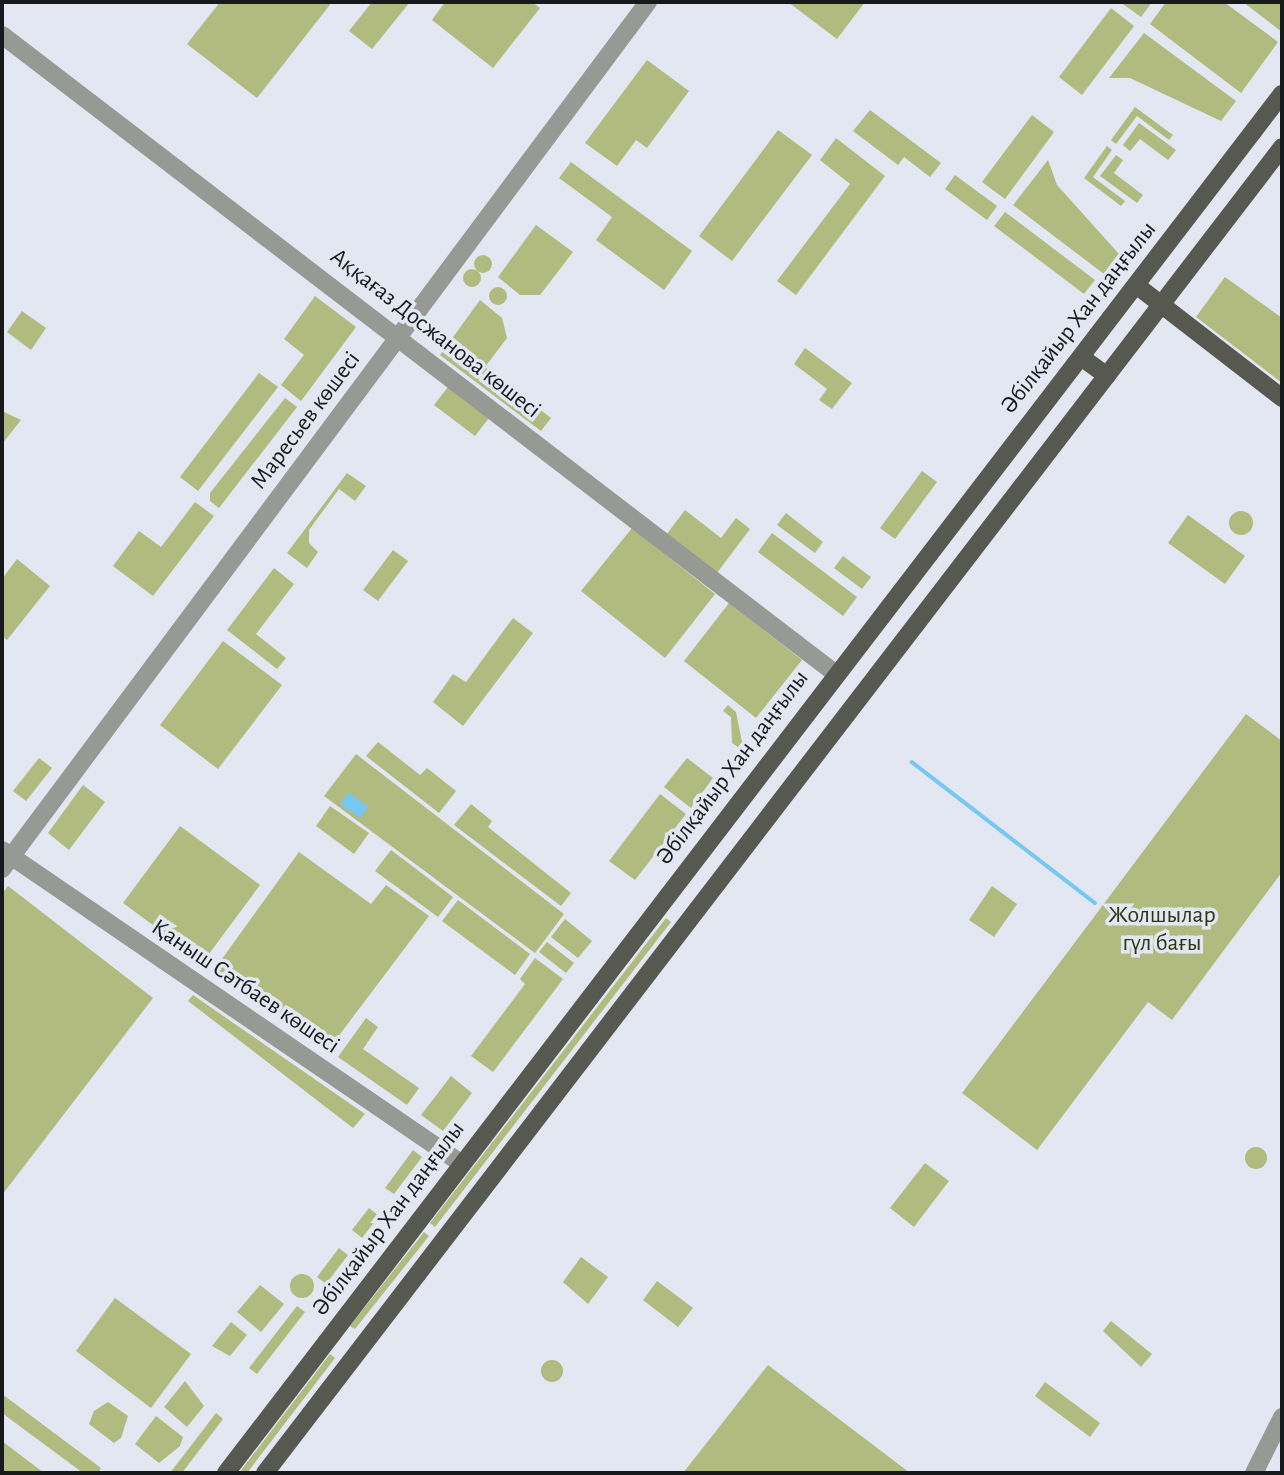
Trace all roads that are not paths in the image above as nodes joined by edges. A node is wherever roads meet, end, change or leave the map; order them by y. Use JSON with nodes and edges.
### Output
{"nodes":[{"id":1,"x":648,"y":2,"type":"edge"},
{"id":2,"x":2,"y":34,"type":"edge"},
{"id":3,"x":1282,"y":94,"type":"edge"},
{"id":4,"x":1255,"y":131,"type":"junction"},
{"id":5,"x":1282,"y":149,"type":"edge"},
{"id":6,"x":1136,"y":285,"type":"junction"},
{"id":7,"x":1162,"y":306,"type":"junction"},
{"id":8,"x":400,"y":336,"type":"junction"},
{"id":9,"x":1081,"y":357,"type":"junction"},
{"id":10,"x":1107,"y":376,"type":"junction"},
{"id":11,"x":1282,"y":398,"type":"edge"},
{"id":12,"x":973,"y":496,"type":"junction"},
{"id":13,"x":1000,"y":516,"type":"junction"},
{"id":14,"x":836,"y":674,"type":"junction"},
{"id":15,"x":5,"y":859,"type":"edge"},
{"id":16,"x":668,"y":893,"type":"junction"},
{"id":17,"x":695,"y":912,"type":"junction"},
{"id":18,"x":462,"y":1164,"type":"junction"},
{"id":19,"x":335,"y":1331,"type":"junction"},
{"id":20,"x":360,"y":1350,"type":"junction"},
{"id":21,"x":1282,"y":1417,"type":"edge"},
{"id":22,"x":226,"y":1473,"type":"edge"},
{"id":23,"x":265,"y":1473,"type":"edge"},
{"id":24,"x":1254,"y":1473,"type":"edge"}],
"edges":[{"from":1,"to":8,"type":"street","name":"Маресьев көшесі"},
{"from":2,"to":8,"type":"street","name":"Аққағаз Досжанова көшесі"},
{"from":3,"to":4,"type":"main road","name":"Әбілқайыр Хан даңғылы"},
{"from":4,"to":5,"type":"main road"},
{"from":4,"to":6,"type":"main road","name":"Әбілқайыр Хан даңғылы"},
{"from":5,"to":7,"type":"main road"},
{"from":6,"to":7,"type":"main road"},
{"from":6,"to":9,"type":"main road","name":"Әбілқайыр Хан даңғылы"},
{"from":7,"to":10,"type":"main road"},
{"from":7,"to":11,"type":"main road"},
{"from":8,"to":14,"type":"street","name":"Аққағаз Досжанова көшесі"},
{"from":8,"to":15,"type":"street","name":"Маресьев көшесі"},
{"from":9,"to":10,"type":"main road"},
{"from":9,"to":12,"type":"main road","name":"Әбілқайыр Хан даңғылы"},
{"from":10,"to":13,"type":"main road"},
{"from":12,"to":13,"type":"main road"},
{"from":12,"to":14,"type":"main road","name":"Әбілқайыр Хан даңғылы"},
{"from":13,"to":17,"type":"main road"},
{"from":14,"to":16,"type":"main road","name":"Әбілқайыр Хан даңғылы"},
{"from":15,"to":18,"type":"street","name":"Қаныш Сәтбаев көшесі"},
{"from":16,"to":17,"type":"main road"},
{"from":16,"to":18,"type":"main road","name":"Әбілқайыр Хан даңғылы"},
{"from":17,"to":20,"type":"main road"},
{"from":18,"to":19,"type":"main road","name":"Әбілқайыр Хан даңғылы"},
{"from":19,"to":20,"type":"main road"},
{"from":19,"to":22,"type":"main road","name":"Әбілқайыр Хан даңғылы"},
{"from":20,"to":23,"type":"main road"},
{"from":21,"to":24,"type":"street"}]}
